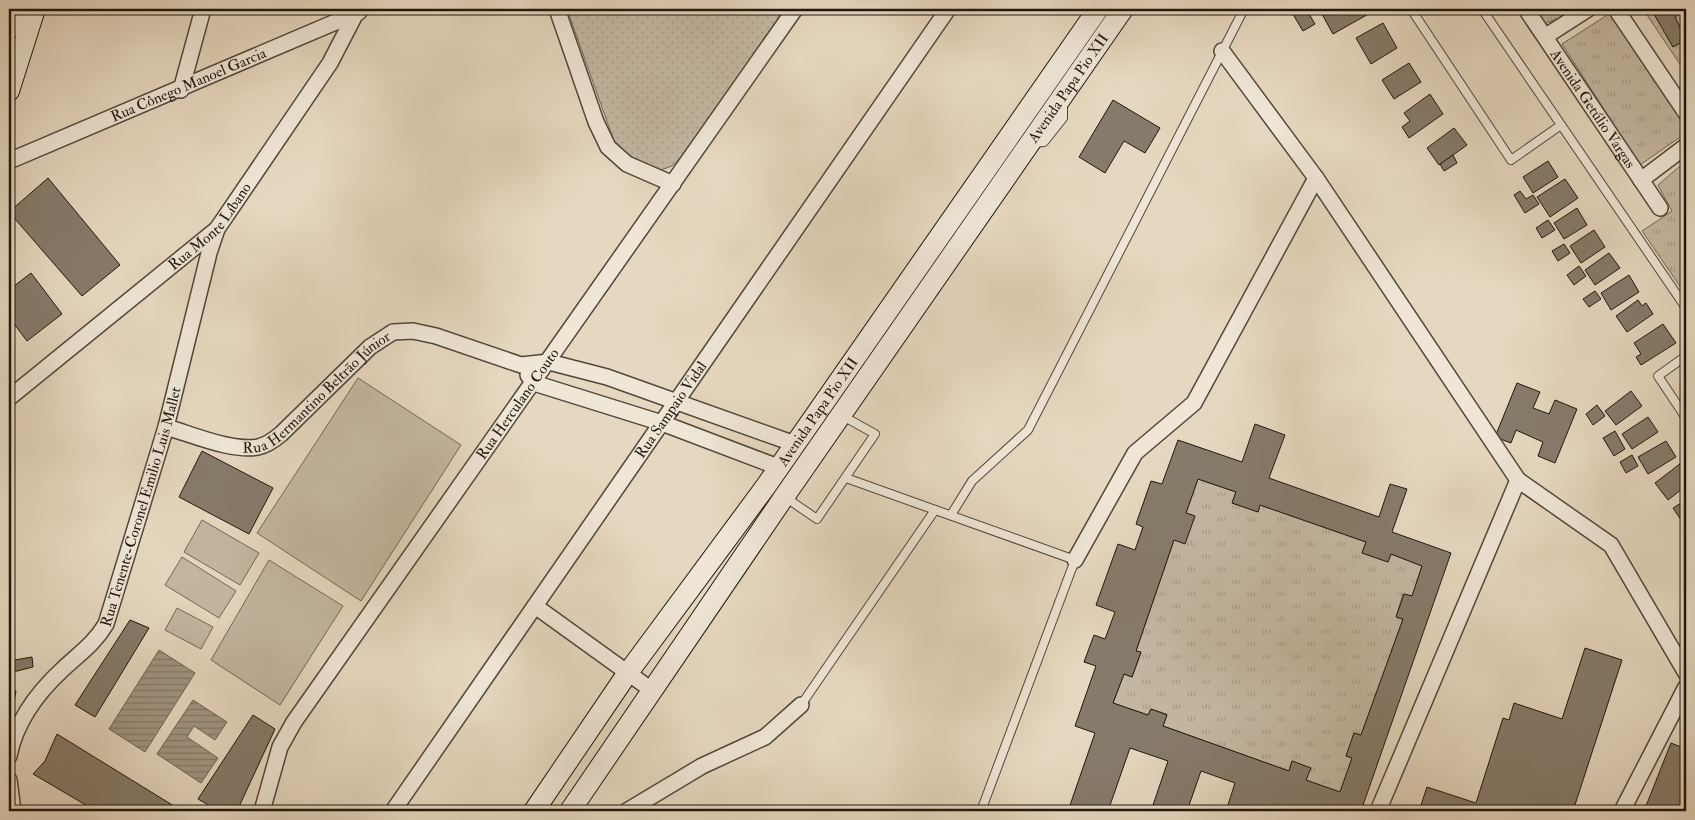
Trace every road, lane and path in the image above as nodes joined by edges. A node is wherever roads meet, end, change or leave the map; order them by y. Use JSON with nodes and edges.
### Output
{"nodes":[{"id":1,"x":14,"y":9,"type":"edge"},
{"id":2,"x":35,"y":9,"type":"edge"},
{"id":3,"x":204,"y":9,"type":"edge"},
{"id":4,"x":557,"y":9,"type":"edge"},
{"id":5,"x":795,"y":9,"type":"edge"},
{"id":6,"x":948,"y":9,"type":"edge"},
{"id":7,"x":1098,"y":9,"type":"edge"},
{"id":8,"x":1123,"y":9,"type":"edge"},
{"id":9,"x":1244,"y":9,"type":"edge"},
{"id":10,"x":1410,"y":9,"type":"edge"},
{"id":11,"x":1482,"y":9,"type":"edge"},
{"id":12,"x":1526,"y":9,"type":"edge"},
{"id":13,"x":1588,"y":9,"type":"edge"},
{"id":14,"x":1616,"y":9,"type":"edge"},
{"id":15,"x":360,"y":10,"type":"edge"},
{"id":16,"x":9,"y":29,"type":"edge"},
{"id":17,"x":1546,"y":36,"type":"junction"},
{"id":18,"x":1070,"y":48,"type":"junction"},
{"id":19,"x":1222,"y":52,"type":"junction"},
{"id":20,"x":1088,"y":60,"type":"junction"},
{"id":21,"x":181,"y":90,"type":"junction"},
{"id":22,"x":9,"y":91,"type":"edge"},
{"id":23,"x":1686,"y":113,"type":"edge"},
{"id":24,"x":1561,"y":125,"type":"junction"},
{"id":25,"x":1686,"y":146,"type":"edge"},
{"id":26,"x":9,"y":161,"type":"edge"},
{"id":27,"x":1316,"y":178,"type":"junction"},
{"id":28,"x":1641,"y":180,"type":"junction"},
{"id":29,"x":673,"y":184,"type":"junction"},
{"id":30,"x":1660,"y":208,"type":"dead end"},
{"id":31,"x":217,"y":229,"type":"junction"},
{"id":32,"x":942,"y":232,"type":"junction"},
{"id":33,"x":960,"y":244,"type":"junction"},
{"id":34,"x":1686,"y":308,"type":"edge"},
{"id":35,"x":1686,"y":356,"type":"edge"},
{"id":36,"x":549,"y":362,"type":"junction"},
{"id":37,"x":522,"y":365,"type":"junction"},
{"id":38,"x":534,"y":383,"type":"junction"},
{"id":39,"x":9,"y":398,"type":"edge"},
{"id":40,"x":676,"y":400,"type":"junction"},
{"id":41,"x":832,"y":410,"type":"junction"},
{"id":42,"x":1686,"y":418,"type":"edge"},
{"id":43,"x":662,"y":423,"type":"junction"},
{"id":44,"x":166,"y":426,"type":"junction"},
{"id":45,"x":795,"y":444,"type":"junction"},
{"id":46,"x":778,"y":467,"type":"junction"},
{"id":47,"x":846,"y":478,"type":"junction"},
{"id":48,"x":1518,"y":480,"type":"junction"},
{"id":49,"x":775,"y":491,"type":"junction"},
{"id":50,"x":935,"y":510,"type":"junction"},
{"id":51,"x":951,"y":516,"type":"junction"},
{"id":52,"x":1075,"y":560,"type":"junction"},
{"id":53,"x":535,"y":606,"type":"junction"},
{"id":54,"x":1686,"y":673,"type":"edge"},
{"id":55,"x":627,"y":674,"type":"junction"},
{"id":56,"x":1686,"y":687,"type":"edge"},
{"id":57,"x":652,"y":691,"type":"junction"},
{"id":58,"x":801,"y":705,"type":"joint"},
{"id":59,"x":9,"y":756,"type":"edge"},
{"id":60,"x":9,"y":780,"type":"edge"},
{"id":61,"x":13,"y":811,"type":"edge"},
{"id":62,"x":262,"y":811,"type":"edge"},
{"id":63,"x":393,"y":811,"type":"edge"},
{"id":64,"x":534,"y":811,"type":"edge"},
{"id":65,"x":570,"y":811,"type":"edge"},
{"id":66,"x":627,"y":811,"type":"edge"},
{"id":67,"x":981,"y":811,"type":"edge"},
{"id":68,"x":1378,"y":811,"type":"edge"},
{"id":69,"x":1622,"y":811,"type":"edge"}],
"edges":[{"from":1,"to":16,"type":"street"},
{"from":2,"to":22,"type":"street"},
{"from":3,"to":21,"type":"street"},
{"from":4,"to":29,"type":"street"},
{"from":5,"to":29,"type":"street","name":"Rua Herculano Couto"},
{"from":6,"to":40,"type":"street","name":"Rua Sampaio Vidal"},
{"from":7,"to":18,"type":"street","name":"Avenida Papa Pio XII"},
{"from":8,"to":20,"type":"street","name":"Avenida Papa Pio XII"},
{"from":9,"to":19,"type":"lane"},
{"from":10,"to":24,"type":"lane"},
{"from":11,"to":24,"type":"lane"},
{"from":12,"to":17,"type":"street","name":"Avenida Getúlio Vargas"},
{"from":13,"to":17,"type":"street"},
{"from":14,"to":23,"type":"street"},
{"from":15,"to":21,"type":"street","name":"Rua Cônego Manoel Garcia"},
{"from":15,"to":31,"type":"street","name":"Rua Monte Líbano"},
{"from":17,"to":28,"type":"street","name":"Avenida Getúlio Vargas"},
{"from":18,"to":20,"type":"street"},
{"from":18,"to":32,"type":"street","name":"Avenida Papa Pio XII"},
{"from":19,"to":27,"type":"street"},
{"from":19,"to":51,"type":"lane"},
{"from":20,"to":33,"type":"street","name":"Avenida Papa Pio XII"},
{"from":21,"to":26,"type":"street","name":"Rua Cônego Manoel Garcia"},
{"from":24,"to":34,"type":"lane"},
{"from":25,"to":28,"type":"street"},
{"from":27,"to":48,"type":"street"},
{"from":27,"to":52,"type":"street"},
{"from":28,"to":30,"type":"street","name":"Avenida Getúlio Vargas"},
{"from":29,"to":36,"type":"street","name":"Rua Herculano Couto"},
{"from":31,"to":39,"type":"street","name":"Rua Monte Líbano"},
{"from":31,"to":44,"type":"street","name":"Rua Tenente-Coronel Emilio Luis Mallet"},
{"from":32,"to":33,"type":"street"},
{"from":32,"to":41,"type":"street","name":"Avenida Papa Pio XII"},
{"from":33,"to":41,"type":"street","name":"Avenida Papa Pio XII"},
{"from":35,"to":42,"type":"lane"},
{"from":36,"to":37,"type":"street","name":"Rua Hermantino Beltrão Júnior"},
{"from":36,"to":38,"type":"street","name":"Rua Herculano Couto"},
{"from":36,"to":40,"type":"street"},
{"from":37,"to":38,"type":"street"},
{"from":37,"to":44,"type":"street","name":"Rua Hermantino Beltrão Júnior"},
{"from":38,"to":43,"type":"street"},
{"from":38,"to":62,"type":"street","name":"Rua Herculano Couto"},
{"from":40,"to":43,"type":"street","name":"Rua Sampaio Vidal"},
{"from":40,"to":45,"type":"street"},
{"from":41,"to":45,"type":"street","name":"Avenida Papa Pio XII"},
{"from":41,"to":47,"type":"lane"},
{"from":41,"to":49,"type":"street","name":"Avenida Papa Pio XII"},
{"from":43,"to":46,"type":"street"},
{"from":43,"to":53,"type":"street","name":"Rua Sampaio Vidal"},
{"from":44,"to":59,"type":"street","name":"Rua Tenente-Coronel Emilio Luis Mallet"},
{"from":45,"to":46,"type":"street","name":"Avenida Papa Pio XII"},
{"from":46,"to":49,"type":"street","name":"Avenida Papa Pio XII"},
{"from":47,"to":49,"type":"lane"},
{"from":47,"to":50,"type":"lane"},
{"from":48,"to":54,"type":"street"},
{"from":48,"to":68,"type":"street"},
{"from":49,"to":55,"type":"street","name":"Avenida Papa Pio XII"},
{"from":49,"to":57,"type":"street","name":"Avenida Papa Pio XII"},
{"from":50,"to":51,"type":"lane"},
{"from":50,"to":58,"type":"lane"},
{"from":51,"to":52,"type":"lane"},
{"from":52,"to":67,"type":"lane"},
{"from":53,"to":55,"type":"street"},
{"from":53,"to":63,"type":"street","name":"Rua Sampaio Vidal"},
{"from":55,"to":57,"type":"street"},
{"from":55,"to":64,"type":"street","name":"Avenida Papa Pio XII"},
{"from":56,"to":69,"type":"street"},
{"from":57,"to":65,"type":"street","name":"Avenida Papa Pio XII"},
{"from":58,"to":66,"type":"street"},
{"from":60,"to":61,"type":"street"}]}
